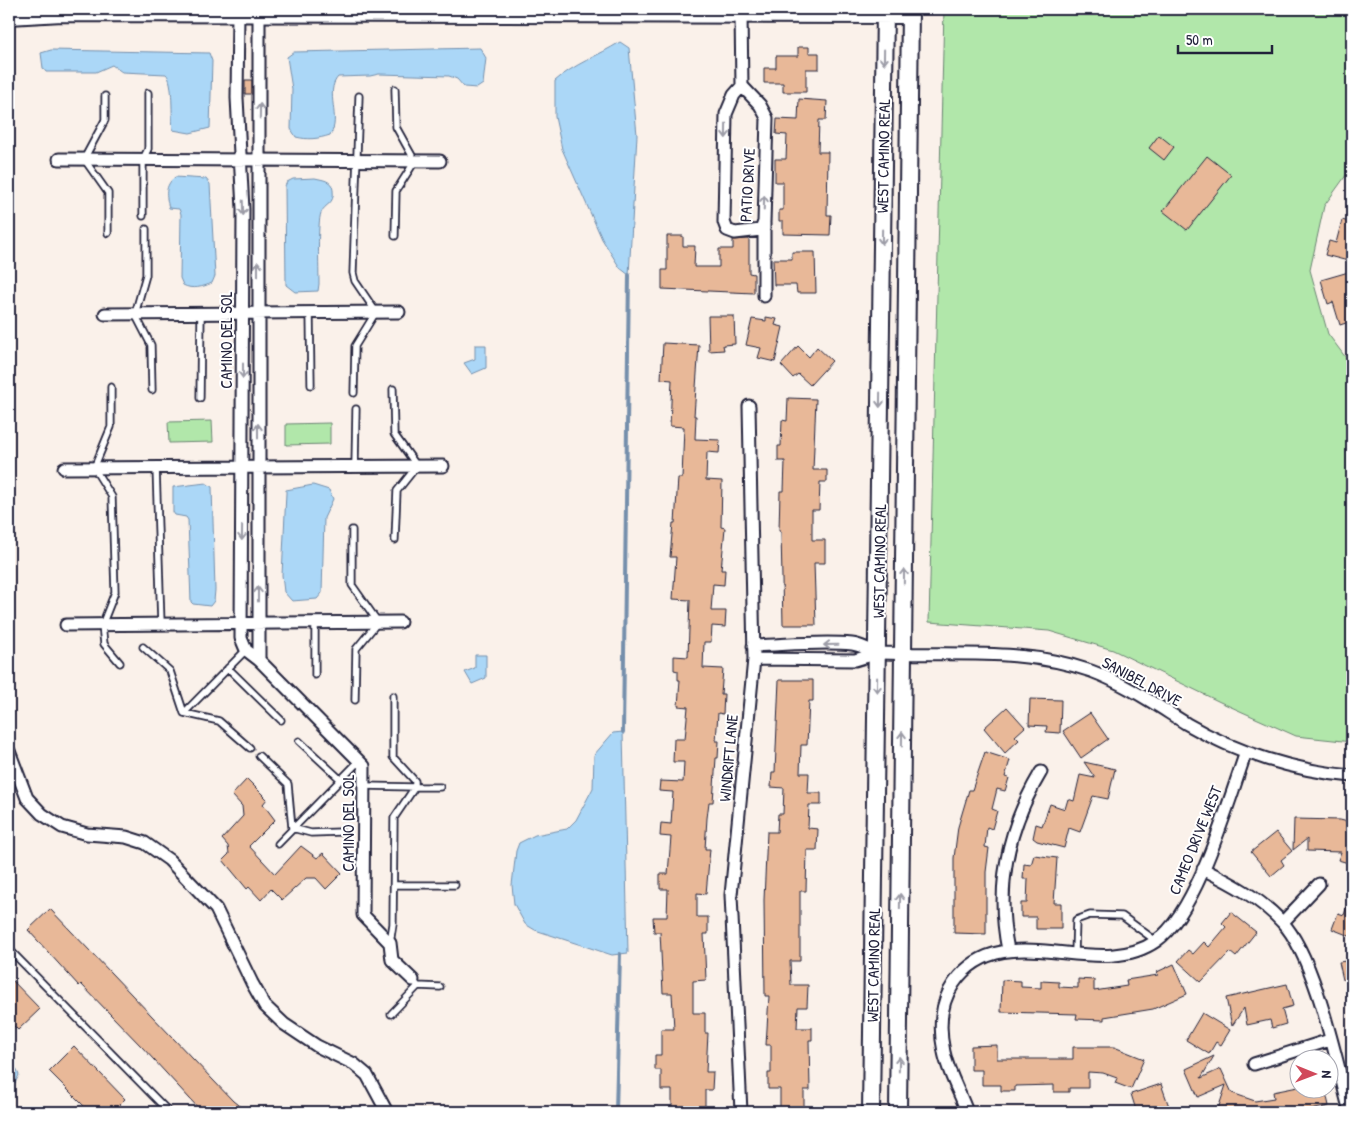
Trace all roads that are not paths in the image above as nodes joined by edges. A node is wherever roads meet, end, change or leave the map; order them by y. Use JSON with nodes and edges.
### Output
{"nodes":[{"id":1,"x":84,"y":11,"type":"edge"},
{"id":2,"x":238,"y":11,"type":"edge"},
{"id":3,"x":259,"y":11,"type":"edge"},
{"id":4,"x":884,"y":12,"type":"edge"},
{"id":5,"x":910,"y":12,"type":"edge"},
{"id":6,"x":741,"y":14,"type":"junction"},
{"id":7,"x":9,"y":16,"type":"edge"},
{"id":8,"x":742,"y":86,"type":"junction"},
{"id":9,"x":395,"y":89,"type":"dead end"},
{"id":10,"x":148,"y":93,"type":"dead end"},
{"id":11,"x":105,"y":96,"type":"dead end"},
{"id":12,"x":359,"y":96,"type":"dead end"},
{"id":13,"x":59,"y":159,"type":"dead end"},
{"id":14,"x":84,"y":159,"type":"junction"},
{"id":15,"x":143,"y":160,"type":"junction"},
{"id":16,"x":239,"y":160,"type":"junction"},
{"id":17,"x":259,"y":160,"type":"junction"},
{"id":18,"x":358,"y":161,"type":"junction"},
{"id":19,"x":416,"y":161,"type":"junction"},
{"id":20,"x":440,"y":161,"type":"dead end"},
{"id":21,"x":143,"y":216,"type":"dead end"},
{"id":22,"x":764,"y":222,"type":"junction"},
{"id":23,"x":146,"y":230,"type":"dead end"},
{"id":24,"x":108,"y":233,"type":"dead end"},
{"id":25,"x":395,"y":236,"type":"dead end"},
{"id":26,"x":764,"y":296,"type":"dead end"},
{"id":27,"x":310,"y":312,"type":"junction"},
{"id":28,"x":376,"y":312,"type":"junction"},
{"id":29,"x":399,"y":312,"type":"dead end"},
{"id":30,"x":200,"y":313,"type":"junction"},
{"id":31,"x":242,"y":313,"type":"junction"},
{"id":32,"x":258,"y":313,"type":"junction"},
{"id":33,"x":105,"y":314,"type":"dead end"},
{"id":34,"x":135,"y":314,"type":"junction"},
{"id":35,"x":311,"y":385,"type":"dead end"},
{"id":36,"x":111,"y":387,"type":"dead end"},
{"id":37,"x":393,"y":389,"type":"dead end"},
{"id":38,"x":152,"y":390,"type":"dead end"},
{"id":39,"x":354,"y":393,"type":"dead end"},
{"id":40,"x":200,"y":398,"type":"dead end"},
{"id":41,"x":749,"y":406,"type":"dead end"},
{"id":42,"x":356,"y":409,"type":"dead end"},
{"id":43,"x":355,"y":466,"type":"junction"},
{"id":44,"x":417,"y":466,"type":"junction"},
{"id":45,"x":443,"y":466,"type":"dead end"},
{"id":46,"x":156,"y":467,"type":"junction"},
{"id":47,"x":242,"y":467,"type":"junction"},
{"id":48,"x":258,"y":467,"type":"junction"},
{"id":49,"x":64,"y":468,"type":"dead end"},
{"id":50,"x":94,"y":468,"type":"junction"},
{"id":51,"x":352,"y":530,"type":"dead end"},
{"id":52,"x":395,"y":540,"type":"dead end"},
{"id":53,"x":315,"y":622,"type":"junction"},
{"id":54,"x":378,"y":622,"type":"junction"},
{"id":55,"x":400,"y":622,"type":"dead end"},
{"id":56,"x":241,"y":623,"type":"junction"},
{"id":57,"x":258,"y":623,"type":"junction"},
{"id":58,"x":161,"y":624,"type":"junction"},
{"id":59,"x":66,"y":625,"type":"dead end"},
{"id":60,"x":102,"y":625,"type":"junction"},
{"id":61,"x":143,"y":646,"type":"dead end"},
{"id":62,"x":753,"y":646,"type":"junction"},
{"id":63,"x":246,"y":650,"type":"junction"},
{"id":64,"x":878,"y":653,"type":"junction"},
{"id":65,"x":903,"y":653,"type":"junction"},
{"id":66,"x":754,"y":659,"type":"junction"},
{"id":67,"x":259,"y":660,"type":"junction"},
{"id":68,"x":120,"y":663,"type":"dead end"},
{"id":69,"x":228,"y":668,"type":"junction"},
{"id":70,"x":315,"y":675,"type":"dead end"},
{"id":71,"x":393,"y":696,"type":"dead end"},
{"id":72,"x":355,"y":700,"type":"dead end"},
{"id":73,"x":184,"y":713,"type":"junction"},
{"id":74,"x":281,"y":720,"type":"dead end"},
{"id":75,"x":299,"y":741,"type":"dead end"},
{"id":76,"x":250,"y":748,"type":"dead end"},
{"id":77,"x":9,"y":751,"type":"edge"},
{"id":78,"x":1246,"y":752,"type":"junction"},
{"id":79,"x":259,"y":756,"type":"dead end"},
{"id":80,"x":359,"y":761,"type":"junction"},
{"id":81,"x":1041,"y":772,"type":"dead end"},
{"id":82,"x":1352,"y":776,"type":"edge"},
{"id":83,"x":339,"y":778,"type":"junction"},
{"id":84,"x":364,"y":786,"type":"junction"},
{"id":85,"x":415,"y":786,"type":"junction"},
{"id":86,"x":440,"y":787,"type":"dead end"},
{"id":87,"x":292,"y":828,"type":"junction"},
{"id":88,"x":341,"y":832,"type":"dead end"},
{"id":89,"x":278,"y":844,"type":"dead end"},
{"id":90,"x":1203,"y":868,"type":"junction"},
{"id":91,"x":394,"y":884,"type":"junction"},
{"id":92,"x":1319,"y":884,"type":"dead end"},
{"id":93,"x":455,"y":885,"type":"dead end"},
{"id":94,"x":1283,"y":922,"type":"junction"},
{"id":95,"x":1156,"y":941,"type":"junction"},
{"id":96,"x":390,"y":943,"type":"junction"},
{"id":97,"x":9,"y":948,"type":"edge"},
{"id":98,"x":1008,"y":950,"type":"junction"},
{"id":99,"x":1074,"y":953,"type":"junction"},
{"id":100,"x":416,"y":983,"type":"junction"},
{"id":101,"x":440,"y":987,"type":"dead end"},
{"id":102,"x":391,"y":1014,"type":"dead end"},
{"id":103,"x":1330,"y":1040,"type":"junction"},
{"id":104,"x":1254,"y":1064,"type":"dead end"},
{"id":105,"x":169,"y":1112,"type":"edge"},
{"id":106,"x":387,"y":1112,"type":"edge"},
{"id":107,"x":741,"y":1112,"type":"edge"},
{"id":108,"x":871,"y":1112,"type":"edge"},
{"id":109,"x":898,"y":1112,"type":"edge"},
{"id":110,"x":967,"y":1112,"type":"edge"},
{"id":111,"x":1350,"y":1112,"type":"edge"}],
"edges":[{"from":1,"to":2,"type":"street"},
{"from":1,"to":7,"type":"street"},
{"from":2,"to":3,"type":"street"},
{"from":2,"to":16,"type":"street","name":"CAMINO DEL SOL"},
{"from":3,"to":6,"type":"street"},
{"from":17,"to":3,"type":"street","name":"CAMINO DEL SOL","one_way":true},
{"from":4,"to":5,"type":"street"},
{"from":4,"to":6,"type":"street"},
{"from":4,"to":64,"type":"street","name":"WEST CAMINO REAL","one_way":true},
{"from":65,"to":5,"type":"street","name":"WEST CAMINO REAL","one_way":true},
{"from":6,"to":8,"type":"street"},
{"from":22,"to":8,"type":"street","name":"PATIO DRIVE","one_way":true},
{"from":8,"to":22,"type":"street","name":"PATIO DRIVE","one_way":true},
{"from":9,"to":19,"type":"lane"},
{"from":10,"to":15,"type":"lane"},
{"from":11,"to":14,"type":"lane"},
{"from":12,"to":18,"type":"lane"},
{"from":13,"to":14,"type":"street"},
{"from":14,"to":15,"type":"street"},
{"from":14,"to":24,"type":"lane"},
{"from":15,"to":16,"type":"street"},
{"from":15,"to":21,"type":"lane"},
{"from":16,"to":17,"type":"street"},
{"from":16,"to":31,"type":"street","name":"CAMINO DEL SOL","one_way":true},
{"from":17,"to":18,"type":"street"},
{"from":32,"to":17,"type":"street","name":"CAMINO DEL SOL","one_way":true},
{"from":18,"to":19,"type":"street"},
{"from":18,"to":28,"type":"lane"},
{"from":19,"to":20,"type":"street"},
{"from":19,"to":25,"type":"lane"},
{"from":22,"to":26,"type":"street"},
{"from":23,"to":34,"type":"lane"},
{"from":27,"to":28,"type":"street"},
{"from":27,"to":32,"type":"street"},
{"from":27,"to":35,"type":"lane"},
{"from":28,"to":29,"type":"street"},
{"from":28,"to":39,"type":"lane"},
{"from":30,"to":31,"type":"street"},
{"from":30,"to":34,"type":"street"},
{"from":30,"to":40,"type":"lane"},
{"from":31,"to":32,"type":"street"},
{"from":31,"to":47,"type":"street","name":"CAMINO DEL SOL","one_way":true},
{"from":48,"to":32,"type":"street","name":"CAMINO DEL SOL","one_way":true},
{"from":33,"to":34,"type":"street"},
{"from":34,"to":38,"type":"lane"},
{"from":36,"to":50,"type":"lane"},
{"from":37,"to":44,"type":"lane"},
{"from":41,"to":62,"type":"street","name":"WINDRIFT LANE"},
{"from":42,"to":43,"type":"lane"},
{"from":43,"to":44,"type":"street"},
{"from":43,"to":48,"type":"street"},
{"from":44,"to":45,"type":"street"},
{"from":44,"to":52,"type":"lane"},
{"from":46,"to":47,"type":"street"},
{"from":46,"to":50,"type":"street"},
{"from":46,"to":58,"type":"lane"},
{"from":47,"to":48,"type":"street"},
{"from":47,"to":56,"type":"street","name":"CAMINO DEL SOL","one_way":true},
{"from":57,"to":48,"type":"street","name":"CAMINO DEL SOL","one_way":true},
{"from":49,"to":50,"type":"street"},
{"from":50,"to":60,"type":"lane"},
{"from":51,"to":54,"type":"lane"},
{"from":53,"to":54,"type":"street"},
{"from":53,"to":57,"type":"street"},
{"from":53,"to":70,"type":"lane"},
{"from":54,"to":55,"type":"street"},
{"from":54,"to":72,"type":"lane"},
{"from":56,"to":57,"type":"street"},
{"from":56,"to":58,"type":"street"},
{"from":56,"to":63,"type":"street","name":"CAMINO DEL SOL"},
{"from":57,"to":67,"type":"street","name":"CAMINO DEL SOL"},
{"from":58,"to":60,"type":"street"},
{"from":59,"to":60,"type":"street"},
{"from":60,"to":68,"type":"lane"},
{"from":61,"to":73,"type":"lane"},
{"from":64,"to":62,"type":"street","name":"SANIBEL DRIVE","one_way":true},
{"from":62,"to":66,"type":"street","name":"WINDRIFT LANE"},
{"from":63,"to":67,"type":"street","name":"CAMINO DEL SOL"},
{"from":63,"to":69,"type":"lane"},
{"from":64,"to":65,"type":"street","name":"SANIBEL DRIVE"},
{"from":64,"to":66,"type":"street","name":"SANIBEL DRIVE"},
{"from":64,"to":108,"type":"street","name":"WEST CAMINO REAL","one_way":true},
{"from":65,"to":78,"type":"street","name":"SANIBEL DRIVE"},
{"from":109,"to":65,"type":"street","name":"WEST CAMINO REAL","one_way":true},
{"from":66,"to":107,"type":"street","name":"WINDRIFT LANE"},
{"from":67,"to":80,"type":"street","name":"CAMINO DEL SOL"},
{"from":69,"to":73,"type":"lane"},
{"from":69,"to":74,"type":"lane"},
{"from":71,"to":85,"type":"lane"},
{"from":73,"to":76,"type":"lane"},
{"from":75,"to":83,"type":"lane"},
{"from":77,"to":106,"type":"street"},
{"from":78,"to":82,"type":"street","name":"SANIBEL DRIVE"},
{"from":78,"to":90,"type":"street","name":"CAMEO DRIVE WEST"},
{"from":79,"to":87,"type":"lane"},
{"from":80,"to":83,"type":"lane"},
{"from":80,"to":84,"type":"street","name":"CAMINO DEL SOL"},
{"from":81,"to":98,"type":"street"},
{"from":83,"to":87,"type":"lane"},
{"from":84,"to":85,"type":"lane"},
{"from":84,"to":96,"type":"street","name":"CAMINO DEL SOL"},
{"from":85,"to":86,"type":"lane"},
{"from":85,"to":91,"type":"lane"},
{"from":87,"to":88,"type":"lane"},
{"from":87,"to":89,"type":"lane"},
{"from":90,"to":94,"type":"street"},
{"from":90,"to":95,"type":"street","name":"CAMEO DRIVE WEST"},
{"from":91,"to":93,"type":"lane"},
{"from":91,"to":96,"type":"lane"},
{"from":92,"to":94,"type":"street"},
{"from":94,"to":103,"type":"street"},
{"from":95,"to":99,"type":"street","name":"CAMEO DRIVE WEST"},
{"from":95,"to":99,"type":"lane"},
{"from":96,"to":100,"type":"street","name":"CAMINO DEL SOL"},
{"from":97,"to":105,"type":"lane"},
{"from":98,"to":99,"type":"street","name":"CAMEO DRIVE WEST"},
{"from":98,"to":110,"type":"street","name":"CAMEO DRIVE WEST"},
{"from":100,"to":101,"type":"lane"},
{"from":100,"to":102,"type":"lane"},
{"from":103,"to":104,"type":"street"},
{"from":103,"to":111,"type":"street"}]}
